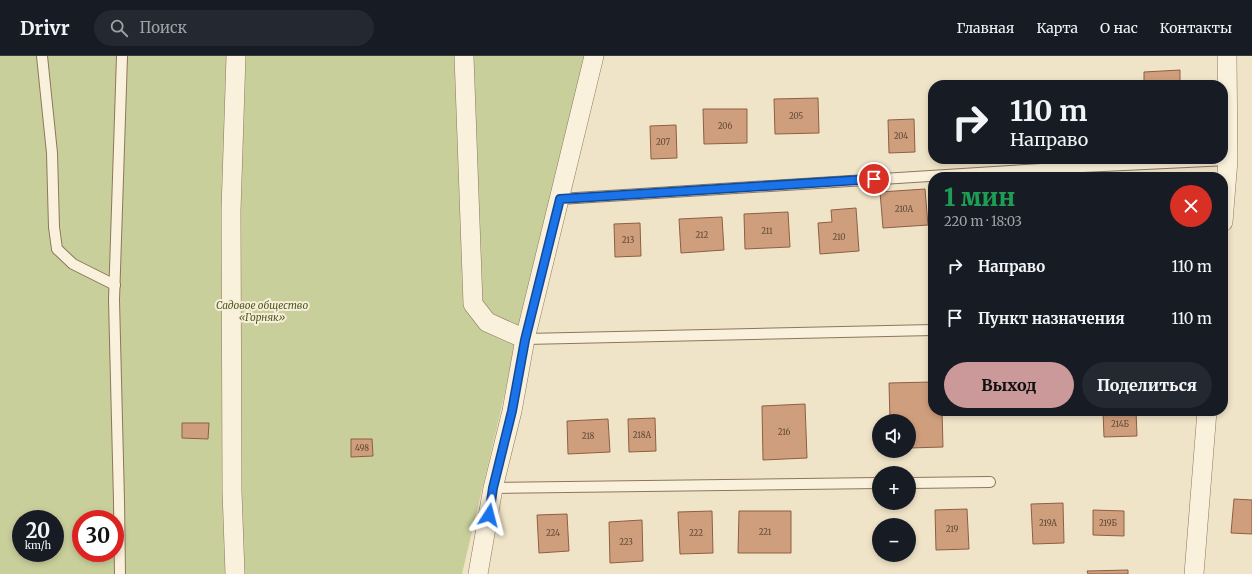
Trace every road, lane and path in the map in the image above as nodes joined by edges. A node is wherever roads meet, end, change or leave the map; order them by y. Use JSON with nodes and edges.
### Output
{"nodes":[{"id":1,"x":42,"y":56,"type":"edge"},
{"id":2,"x":122,"y":56,"type":"edge"},
{"id":3,"x":236,"y":56,"type":"edge"},
{"id":4,"x":464,"y":56,"type":"edge"},
{"id":5,"x":594,"y":56,"type":"edge"},
{"id":6,"x":1227,"y":56,"type":"edge"},
{"id":7,"x":1227,"y":80,"type":"edge"},
{"id":8,"x":1147,"y":164,"type":"edge"},
{"id":9,"x":993,"y":172,"type":"edge"},
{"id":10,"x":928,"y":176,"type":"edge"},
{"id":11,"x":560,"y":199,"type":"junction"},
{"id":12,"x":114,"y":285,"type":"junction"},
{"id":13,"x":928,"y":330,"type":"edge"},
{"id":14,"x":525,"y":340,"type":"junction"},
{"id":15,"x":1207,"y":416,"type":"edge"},
{"id":16,"x":990,"y":482,"type":"dead end"},
{"id":17,"x":872,"y":483,"type":"edge"},
{"id":18,"x":916,"y":483,"type":"edge"},
{"id":19,"x":493,"y":488,"type":"junction"},
{"id":20,"x":120,"y":574,"type":"edge"},
{"id":21,"x":235,"y":574,"type":"edge"},
{"id":22,"x":478,"y":574,"type":"edge"},
{"id":23,"x":1194,"y":574,"type":"edge"}],
"edges":[{"from":1,"to":12,"type":"lane"},
{"from":2,"to":12,"type":"lane"},
{"from":3,"to":21,"type":"street"},
{"from":4,"to":14,"type":"street"},
{"from":5,"to":11,"type":"street"},
{"from":6,"to":7,"type":"street"},
{"from":8,"to":9,"type":"lane"},
{"from":10,"to":11,"type":"lane"},
{"from":11,"to":14,"type":"street"},
{"from":12,"to":20,"type":"lane"},
{"from":13,"to":14,"type":"lane"},
{"from":14,"to":19,"type":"street"},
{"from":15,"to":23,"type":"street"},
{"from":16,"to":18,"type":"lane"},
{"from":17,"to":19,"type":"lane"},
{"from":19,"to":22,"type":"street"}]}
